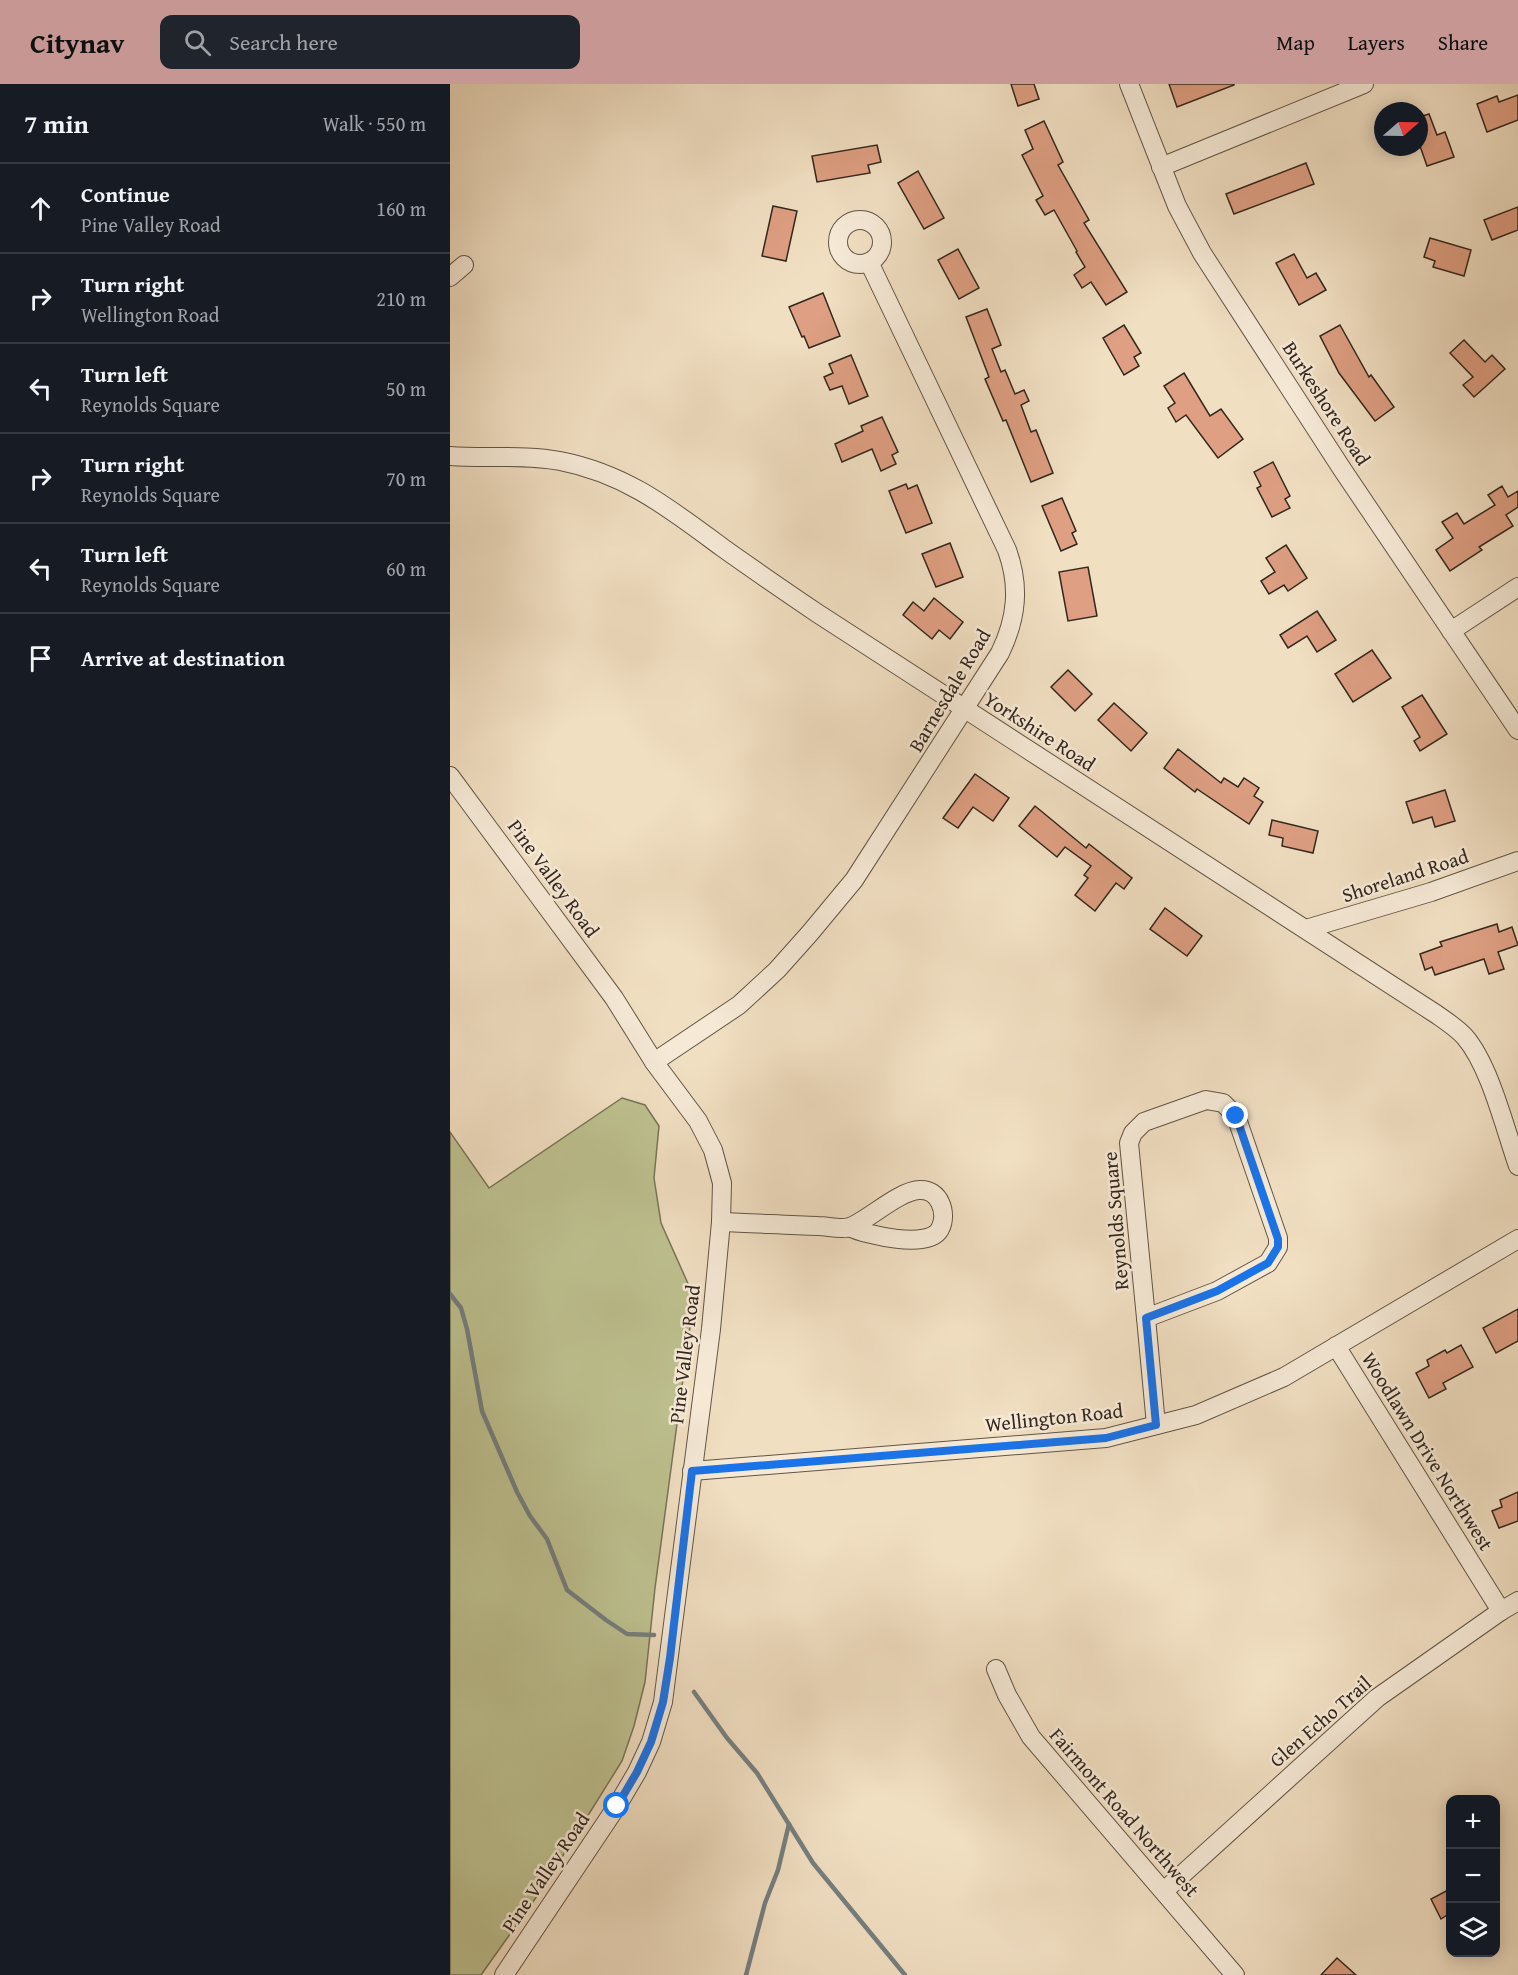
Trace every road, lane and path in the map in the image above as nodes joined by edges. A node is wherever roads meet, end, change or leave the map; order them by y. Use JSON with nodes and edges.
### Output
{"nodes":[{"id":1,"x":1129,"y":84,"type":"edge"},
{"id":2,"x":1364,"y":84,"type":"edge"},
{"id":3,"x":1161,"y":167,"type":"junction"},
{"id":4,"x":869,"y":262,"type":"dead end"},
{"id":5,"x":450,"y":456,"type":"edge"},
{"id":6,"x":1518,"y":586,"type":"edge"},
{"id":7,"x":1451,"y":631,"type":"junction"},
{"id":8,"x":965,"y":709,"type":"junction"},
{"id":9,"x":1518,"y":730,"type":"edge"},
{"id":10,"x":450,"y":776,"type":"edge"},
{"id":11,"x":1518,"y":861,"type":"edge"},
{"id":12,"x":1306,"y":929,"type":"junction"},
{"id":13,"x":654,"y":1062,"type":"junction"},
{"id":14,"x":1518,"y":1166,"type":"edge"},
{"id":15,"x":721,"y":1222,"type":"junction"},
{"id":16,"x":849,"y":1227,"type":"junction"},
{"id":17,"x":1518,"y":1239,"type":"edge"},
{"id":18,"x":1146,"y":1318,"type":"junction"},
{"id":19,"x":1336,"y":1346,"type":"junction"},
{"id":20,"x":1156,"y":1425,"type":"junction"},
{"id":21,"x":692,"y":1471,"type":"junction"},
{"id":22,"x":1518,"y":1601,"type":"edge"},
{"id":23,"x":1501,"y":1611,"type":"junction"},
{"id":24,"x":996,"y":1670,"type":"dead end"},
{"id":25,"x":1164,"y":1891,"type":"junction"},
{"id":26,"x":504,"y":1975,"type":"edge"},
{"id":27,"x":1235,"y":1975,"type":"edge"}],
"edges":[{"from":1,"to":3,"type":"street","name":"Burkeshore Road"},
{"from":2,"to":3,"type":"street"},
{"from":3,"to":7,"type":"street","name":"Burkeshore Road"},
{"from":4,"to":8,"type":"street","name":"Barnesdale Road"},
{"from":5,"to":8,"type":"street","name":"Yorkshire Road"},
{"from":6,"to":7,"type":"street"},
{"from":7,"to":9,"type":"street","name":"Burkeshore Road"},
{"from":8,"to":12,"type":"street","name":"Yorkshire Road"},
{"from":8,"to":13,"type":"street","name":"Barnesdale Road"},
{"from":10,"to":13,"type":"street","name":"Pine Valley Road"},
{"from":11,"to":12,"type":"street","name":"Shoreland Road"},
{"from":12,"to":14,"type":"street","name":"Yorkshire Road"},
{"from":13,"to":15,"type":"street","name":"Pine Valley Road"},
{"from":15,"to":16,"type":"street"},
{"from":15,"to":21,"type":"street","name":"Pine Valley Road"},
{"from":16,"to":16,"type":"street"},
{"from":17,"to":19,"type":"street","name":"Wellington Road"},
{"from":18,"to":18,"type":"street","name":"Reynolds Square"},
{"from":18,"to":20,"type":"street","name":"Reynolds Square"},
{"from":19,"to":20,"type":"street","name":"Wellington Road"},
{"from":19,"to":23,"type":"street","name":"Woodlawn Drive Northwest"},
{"from":20,"to":21,"type":"street","name":"Wellington Road"},
{"from":21,"to":26,"type":"street","name":"Pine Valley Road"},
{"from":22,"to":23,"type":"street","name":"Glen Echo Trail"},
{"from":23,"to":25,"type":"street","name":"Glen Echo Trail"},
{"from":24,"to":25,"type":"street","name":"Fairmont Road Northwest"},
{"from":25,"to":27,"type":"street","name":"Fairmont Road Northwest"}]}
